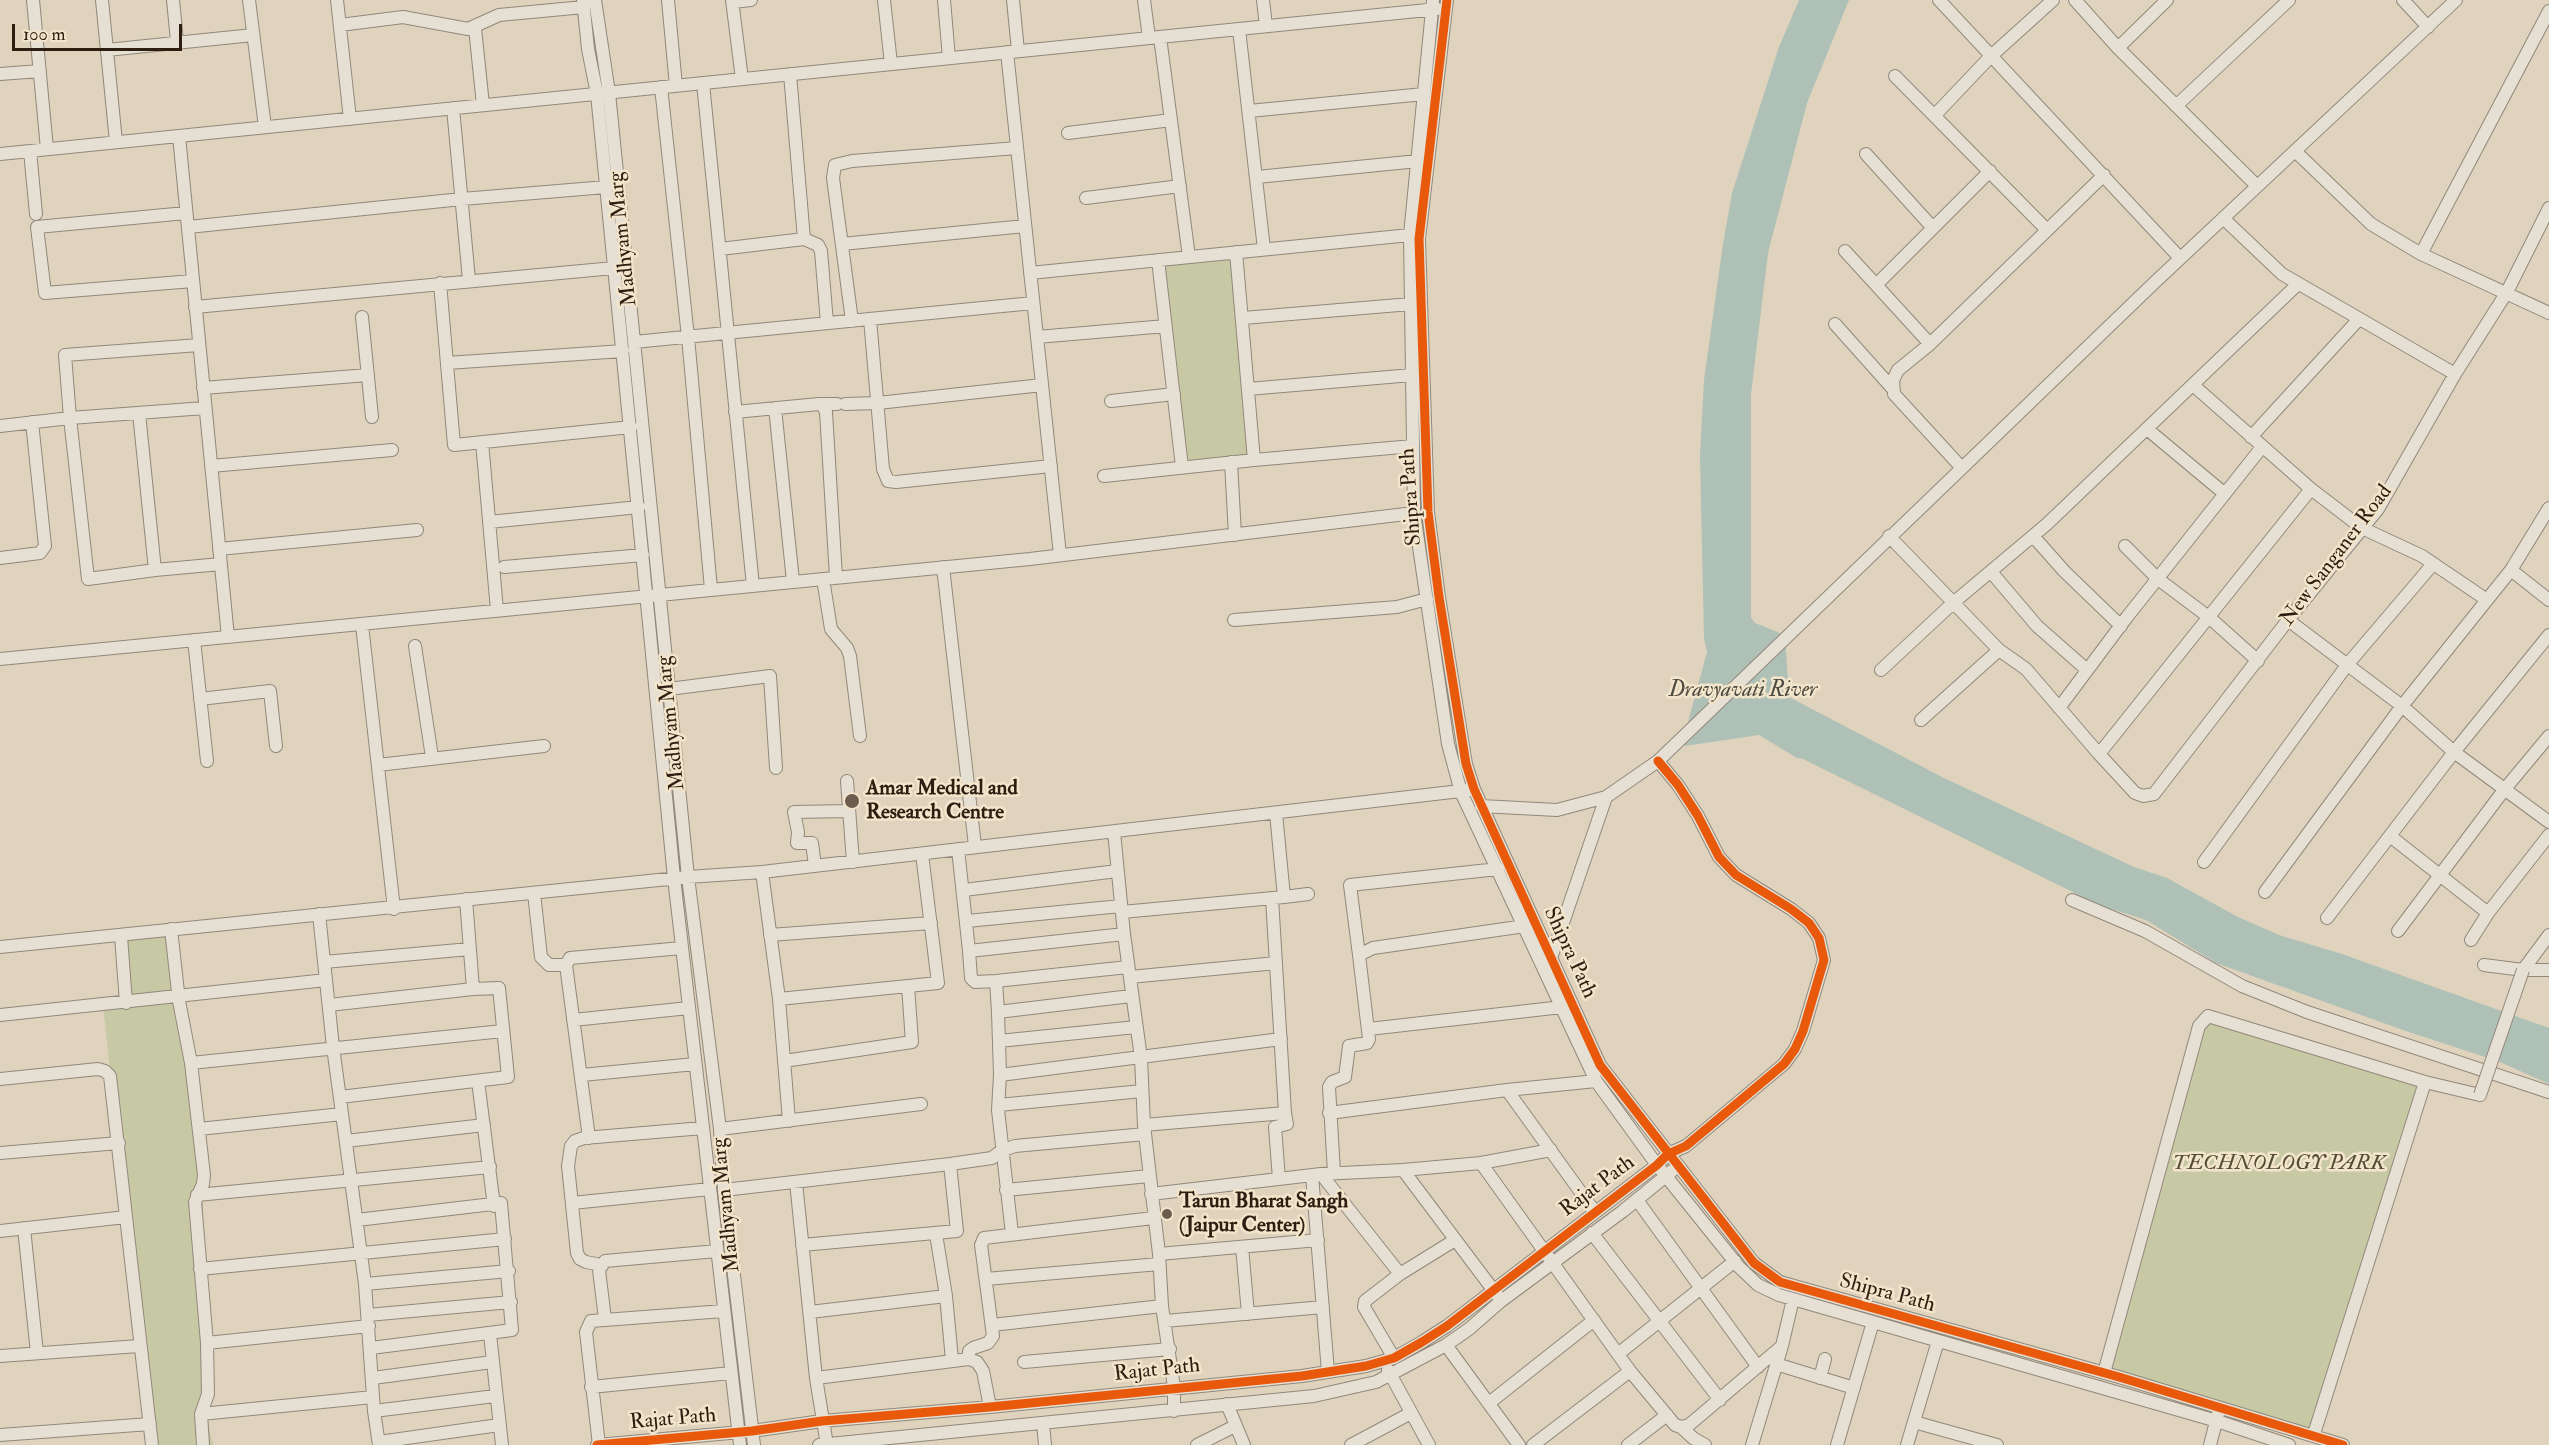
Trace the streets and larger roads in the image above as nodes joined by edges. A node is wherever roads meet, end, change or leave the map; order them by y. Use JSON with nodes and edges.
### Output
{"nodes":[{"id":1,"x":33,"y":0,"type":"edge"},
{"id":2,"x":102,"y":0,"type":"edge"},
{"id":3,"x":173,"y":0,"type":"edge"},
{"id":4,"x":249,"y":0,"type":"edge"},
{"id":5,"x":337,"y":0,"type":"edge"},
{"id":6,"x":668,"y":0,"type":"edge"},
{"id":7,"x":751,"y":0,"type":"edge"},
{"id":8,"x":884,"y":0,"type":"edge"},
{"id":9,"x":944,"y":0,"type":"edge"},
{"id":10,"x":1012,"y":0,"type":"edge"},
{"id":11,"x":1144,"y":0,"type":"edge"},
{"id":12,"x":1263,"y":0,"type":"edge"},
{"id":13,"x":1939,"y":0,"type":"edge"},
{"id":14,"x":2053,"y":0,"type":"edge"},
{"id":15,"x":2075,"y":0,"type":"edge"},
{"id":16,"x":2167,"y":0,"type":"edge"},
{"id":17,"x":2289,"y":0,"type":"edge"},
{"id":18,"x":2403,"y":0,"type":"edge"},
{"id":19,"x":2456,"y":0,"type":"edge"},
{"id":20,"x":733,"y":1,"type":"edge"},
{"id":21,"x":587,"y":2,"type":"edge"},
{"id":22,"x":1447,"y":4,"type":"edge"},
{"id":23,"x":1433,"y":5,"type":"edge"},
{"id":24,"x":2549,"y":11,"type":"edge"},
{"id":25,"x":340,"y":25,"type":"junction"},
{"id":26,"x":1266,"y":26,"type":"junction"},
{"id":27,"x":475,"y":27,"type":"junction"},
{"id":28,"x":2428,"y":27,"type":"junction"},
{"id":29,"x":1239,"y":29,"type":"junction"},
{"id":30,"x":253,"y":35,"type":"junction"},
{"id":31,"x":1155,"y":37,"type":"junction"},
{"id":32,"x":177,"y":41,"type":"junction"},
{"id":33,"x":2118,"y":48,"type":"junction"},
{"id":34,"x":107,"y":50,"type":"junction"},
{"id":35,"x":1012,"y":52,"type":"junction"},
{"id":36,"x":1991,"y":57,"type":"junction"},
{"id":37,"x":949,"y":58,"type":"junction"},
{"id":38,"x":891,"y":64,"type":"junction"},
{"id":39,"x":40,"y":70,"type":"junction"},
{"id":40,"x":0,"y":74,"type":"edge"},
{"id":41,"x":789,"y":74,"type":"junction"},
{"id":42,"x":1894,"y":76,"type":"dead end"},
{"id":43,"x":742,"y":79,"type":"junction"},
{"id":44,"x":703,"y":83,"type":"junction"},
{"id":45,"x":676,"y":86,"type":"junction"},
{"id":46,"x":661,"y":87,"type":"junction"},
{"id":47,"x":603,"y":93,"type":"junction"},
{"id":48,"x":1424,"y":94,"type":"junction"},
{"id":49,"x":483,"y":105,"type":"junction"},
{"id":50,"x":2176,"y":106,"type":"junction"},
{"id":51,"x":453,"y":108,"type":"junction"},
{"id":52,"x":1249,"y":111,"type":"junction"},
{"id":53,"x":1935,"y":115,"type":"junction"},
{"id":54,"x":350,"y":119,"type":"junction"},
{"id":55,"x":1171,"y":120,"type":"junction"},
{"id":56,"x":265,"y":127,"type":"junction"},
{"id":57,"x":1068,"y":132,"type":"dead end"},
{"id":58,"x":179,"y":136,"type":"junction"},
{"id":59,"x":116,"y":142,"type":"junction"},
{"id":60,"x":1017,"y":148,"type":"junction"},
{"id":61,"x":47,"y":149,"type":"junction"},
{"id":62,"x":30,"y":151,"type":"junction"},
{"id":63,"x":2295,"y":151,"type":"junction"},
{"id":64,"x":0,"y":154,"type":"edge"},
{"id":65,"x":1866,"y":154,"type":"dead end"},
{"id":66,"x":1418,"y":161,"type":"junction"},
{"id":67,"x":1990,"y":171,"type":"junction"},
{"id":68,"x":2104,"y":175,"type":"junction"},
{"id":69,"x":1257,"y":177,"type":"junction"},
{"id":70,"x":1180,"y":186,"type":"junction"},
{"id":71,"x":2257,"y":186,"type":"junction"},
{"id":72,"x":606,"y":187,"type":"junction"},
{"id":73,"x":1086,"y":198,"type":"dead end"},
{"id":74,"x":462,"y":199,"type":"junction"},
{"id":75,"x":2549,"y":208,"type":"edge"},
{"id":76,"x":186,"y":213,"type":"junction"},
{"id":77,"x":36,"y":214,"type":"dead end"},
{"id":78,"x":2223,"y":218,"type":"junction"},
{"id":79,"x":1025,"y":226,"type":"junction"},
{"id":80,"x":188,"y":227,"type":"junction"},
{"id":81,"x":1933,"y":228,"type":"junction"},
{"id":82,"x":2046,"y":229,"type":"junction"},
{"id":83,"x":1410,"y":235,"type":"junction"},
{"id":84,"x":804,"y":239,"type":"junction"},
{"id":85,"x":842,"y":244,"type":"junction"},
{"id":86,"x":720,"y":249,"type":"junction"},
{"id":87,"x":1264,"y":249,"type":"junction"},
{"id":88,"x":1845,"y":251,"type":"dead end"},
{"id":89,"x":1236,"y":252,"type":"junction"},
{"id":90,"x":2421,"y":254,"type":"junction"},
{"id":91,"x":1189,"y":257,"type":"junction"},
{"id":92,"x":2180,"y":258,"type":"junction"},
{"id":93,"x":1158,"y":260,"type":"junction"},
{"id":94,"x":614,"y":268,"type":"junction"},
{"id":95,"x":1030,"y":273,"type":"junction"},
{"id":96,"x":469,"y":280,"type":"junction"},
{"id":97,"x":193,"y":281,"type":"junction"},
{"id":98,"x":440,"y":283,"type":"junction"},
{"id":99,"x":1877,"y":284,"type":"junction"},
{"id":100,"x":2298,"y":284,"type":"junction"},
{"id":101,"x":2507,"y":292,"type":"junction"},
{"id":102,"x":1033,"y":303,"type":"junction"},
{"id":103,"x":1411,"y":304,"type":"junction"},
{"id":104,"x":195,"y":307,"type":"junction"},
{"id":105,"x":2549,"y":313,"type":"edge"},
{"id":106,"x":362,"y":317,"type":"dead end"},
{"id":107,"x":1242,"y":318,"type":"junction"},
{"id":108,"x":870,"y":319,"type":"junction"},
{"id":109,"x":2359,"y":319,"type":"junction"},
{"id":110,"x":852,"y":321,"type":"junction"},
{"id":111,"x":827,"y":323,"type":"junction"},
{"id":112,"x":1835,"y":324,"type":"dead end"},
{"id":113,"x":1166,"y":326,"type":"junction"},
{"id":114,"x":728,"y":333,"type":"junction"},
{"id":115,"x":688,"y":337,"type":"junction"},
{"id":116,"x":1037,"y":337,"type":"junction"},
{"id":117,"x":634,"y":342,"type":"junction"},
{"id":118,"x":1930,"y":344,"type":"junction"},
{"id":119,"x":199,"y":345,"type":"junction"},
{"id":120,"x":623,"y":351,"type":"junction"},
{"id":121,"x":447,"y":363,"type":"junction"},
{"id":122,"x":2455,"y":374,"type":"junction"},
{"id":123,"x":368,"y":375,"type":"junction"},
{"id":124,"x":1412,"y":375,"type":"junction"},
{"id":125,"x":1042,"y":384,"type":"junction"},
{"id":126,"x":2193,"y":386,"type":"junction"},
{"id":127,"x":203,"y":388,"type":"junction"},
{"id":128,"x":1248,"y":389,"type":"junction"},
{"id":129,"x":1893,"y":389,"type":"junction"},
{"id":130,"x":1174,"y":394,"type":"junction"},
{"id":131,"x":1111,"y":401,"type":"dead end"},
{"id":132,"x":878,"y":403,"type":"junction"},
{"id":133,"x":819,"y":404,"type":"junction"},
{"id":134,"x":205,"y":408,"type":"junction"},
{"id":135,"x":775,"y":408,"type":"junction"},
{"id":136,"x":735,"y":412,"type":"junction"},
{"id":137,"x":139,"y":413,"type":"junction"},
{"id":138,"x":372,"y":417,"type":"dead end"},
{"id":139,"x":70,"y":418,"type":"junction"},
{"id":140,"x":32,"y":422,"type":"junction"},
{"id":141,"x":0,"y":426,"type":"edge"},
{"id":142,"x":631,"y":427,"type":"junction"},
{"id":143,"x":2147,"y":429,"type":"junction"},
{"id":144,"x":2251,"y":437,"type":"junction"},
{"id":145,"x":482,"y":442,"type":"junction"},
{"id":146,"x":1413,"y":446,"type":"junction"},
{"id":147,"x":2262,"y":447,"type":"junction"},
{"id":148,"x":392,"y":450,"type":"dead end"},
{"id":149,"x":1254,"y":460,"type":"junction"},
{"id":150,"x":1231,"y":462,"type":"junction"},
{"id":151,"x":211,"y":466,"type":"junction"},
{"id":152,"x":1051,"y":466,"type":"junction"},
{"id":153,"x":1182,"y":467,"type":"junction"},
{"id":154,"x":1962,"y":467,"type":"junction"},
{"id":155,"x":1104,"y":476,"type":"dead end"},
{"id":156,"x":2311,"y":489,"type":"junction"},
{"id":157,"x":2225,"y":494,"type":"junction"},
{"id":158,"x":639,"y":507,"type":"junction"},
{"id":159,"x":2549,"y":508,"type":"edge"},
{"id":160,"x":1414,"y":513,"type":"junction"},
{"id":161,"x":489,"y":522,"type":"junction"},
{"id":162,"x":2362,"y":528,"type":"junction"},
{"id":163,"x":417,"y":530,"type":"dead end"},
{"id":164,"x":1235,"y":535,"type":"junction"},
{"id":165,"x":1889,"y":536,"type":"junction"},
{"id":166,"x":2033,"y":536,"type":"junction"},
{"id":167,"x":2125,"y":546,"type":"dead end"},
{"id":168,"x":219,"y":549,"type":"junction"},
{"id":169,"x":643,"y":555,"type":"junction"},
{"id":170,"x":1060,"y":555,"type":"junction"},
{"id":171,"x":0,"y":558,"type":"edge"},
{"id":172,"x":221,"y":564,"type":"junction"},
{"id":173,"x":2433,"y":564,"type":"junction"},
{"id":174,"x":504,"y":567,"type":"dead end"},
{"id":175,"x":943,"y":567,"type":"junction"},
{"id":176,"x":155,"y":570,"type":"junction"},
{"id":177,"x":2511,"y":570,"type":"junction"},
{"id":178,"x":1992,"y":573,"type":"junction"},
{"id":179,"x":836,"y":577,"type":"junction"},
{"id":180,"x":823,"y":579,"type":"junction"},
{"id":181,"x":2158,"y":579,"type":"junction"},
{"id":182,"x":793,"y":581,"type":"junction"},
{"id":183,"x":753,"y":586,"type":"junction"},
{"id":184,"x":711,"y":589,"type":"junction"},
{"id":185,"x":654,"y":595,"type":"junction"},
{"id":186,"x":1427,"y":599,"type":"junction"},
{"id":187,"x":2487,"y":600,"type":"junction"},
{"id":188,"x":2549,"y":600,"type":"edge"},
{"id":189,"x":1953,"y":603,"type":"junction"},
{"id":190,"x":497,"y":610,"type":"junction"},
{"id":191,"x":2210,"y":618,"type":"junction"},
{"id":192,"x":1234,"y":620,"type":"dead end"},
{"id":193,"x":2288,"y":620,"type":"junction"},
{"id":194,"x":362,"y":625,"type":"junction"},
{"id":195,"x":2121,"y":626,"type":"junction"},
{"id":196,"x":2549,"y":635,"type":"edge"},
{"id":197,"x":228,"y":637,"type":"junction"},
{"id":198,"x":194,"y":640,"type":"junction"},
{"id":199,"x":415,"y":646,"type":"dead end"},
{"id":200,"x":1999,"y":650,"type":"junction"},
{"id":201,"x":0,"y":659,"type":"edge"},
{"id":202,"x":2258,"y":661,"type":"junction"},
{"id":203,"x":2348,"y":665,"type":"junction"},
{"id":204,"x":1881,"y":670,"type":"dead end"},
{"id":205,"x":2087,"y":670,"type":"junction"},
{"id":206,"x":669,"y":689,"type":"junction"},
{"id":207,"x":200,"y":699,"type":"junction"},
{"id":208,"x":2403,"y":706,"type":"junction"},
{"id":209,"x":2059,"y":708,"type":"junction"},
{"id":210,"x":1921,"y":720,"type":"dead end"},
{"id":211,"x":860,"y":736,"type":"dead end"},
{"id":212,"x":2549,"y":736,"type":"edge"},
{"id":213,"x":276,"y":746,"type":"dead end"},
{"id":214,"x":544,"y":746,"type":"dead end"},
{"id":215,"x":2454,"y":752,"type":"junction"},
{"id":216,"x":2098,"y":754,"type":"junction"},
{"id":217,"x":432,"y":757,"type":"junction"},
{"id":218,"x":1662,"y":757,"type":"junction"},
{"id":219,"x":207,"y":761,"type":"dead end"},
{"id":220,"x":378,"y":765,"type":"junction"},
{"id":221,"x":776,"y":768,"type":"dead end"},
{"id":222,"x":847,"y":780,"type":"dead end"},
{"id":223,"x":1468,"y":790,"type":"junction"},
{"id":224,"x":2504,"y":790,"type":"junction"},
{"id":225,"x":1606,"y":798,"type":"junction"},
{"id":226,"x":1481,"y":806,"type":"junction"},
{"id":227,"x":849,"y":811,"type":"junction"},
{"id":228,"x":1276,"y":813,"type":"junction"},
{"id":229,"x":2549,"y":822,"type":"edge"},
{"id":230,"x":1114,"y":832,"type":"junction"},
{"id":231,"x":2549,"y":835,"type":"edge"},
{"id":232,"x":2390,"y":836,"type":"junction"},
{"id":233,"x":975,"y":846,"type":"junction"},
{"id":234,"x":958,"y":849,"type":"junction"},
{"id":235,"x":922,"y":854,"type":"junction"},
{"id":236,"x":854,"y":862,"type":"junction"},
{"id":237,"x":2204,"y":862,"type":"dead end"},
{"id":238,"x":815,"y":866,"type":"junction"},
{"id":239,"x":1498,"y":869,"type":"junction"},
{"id":240,"x":1117,"y":871,"type":"junction"},
{"id":241,"x":762,"y":872,"type":"junction"},
{"id":242,"x":2440,"y":874,"type":"junction"},
{"id":243,"x":688,"y":877,"type":"junction"},
{"id":244,"x":674,"y":878,"type":"junction"},
{"id":245,"x":964,"y":890,"type":"junction"},
{"id":246,"x":2265,"y":892,"type":"dead end"},
{"id":247,"x":534,"y":893,"type":"junction"},
{"id":248,"x":1308,"y":894,"type":"dead end"},
{"id":249,"x":1278,"y":897,"type":"junction"},
{"id":250,"x":466,"y":900,"type":"junction"},
{"id":251,"x":2072,"y":900,"type":"dead end"},
{"id":252,"x":394,"y":909,"type":"junction"},
{"id":253,"x":1121,"y":909,"type":"junction"},
{"id":254,"x":2488,"y":914,"type":"junction"},
{"id":255,"x":319,"y":915,"type":"junction"},
{"id":256,"x":2327,"y":918,"type":"dead end"},
{"id":257,"x":966,"y":921,"type":"junction"},
{"id":258,"x":931,"y":923,"type":"junction"},
{"id":259,"x":1526,"y":926,"type":"junction"},
{"id":260,"x":171,"y":929,"type":"junction"},
{"id":261,"x":2398,"y":931,"type":"dead end"},
{"id":262,"x":1124,"y":934,"type":"junction"},
{"id":263,"x":770,"y":935,"type":"junction"},
{"id":264,"x":2549,"y":935,"type":"edge"},
{"id":265,"x":121,"y":936,"type":"junction"},
{"id":266,"x":2471,"y":940,"type":"dead end"},
{"id":267,"x":0,"y":947,"type":"edge"},
{"id":268,"x":682,"y":948,"type":"junction"},
{"id":269,"x":470,"y":950,"type":"junction"},
{"id":270,"x":969,"y":951,"type":"junction"},
{"id":271,"x":1359,"y":955,"type":"junction"},
{"id":272,"x":1551,"y":958,"type":"junction"},
{"id":273,"x":324,"y":962,"type":"junction"},
{"id":274,"x":1276,"y":963,"type":"junction"},
{"id":275,"x":566,"y":964,"type":"junction"},
{"id":276,"x":2484,"y":966,"type":"dead end"},
{"id":277,"x":2523,"y":970,"type":"junction"},
{"id":278,"x":2549,"y":970,"type":"edge"},
{"id":279,"x":1129,"y":972,"type":"junction"},
{"id":280,"x":326,"y":980,"type":"junction"},
{"id":281,"x":996,"y":981,"type":"junction"},
{"id":282,"x":908,"y":986,"type":"junction"},
{"id":283,"x":473,"y":989,"type":"junction"},
{"id":284,"x":179,"y":996,"type":"junction"},
{"id":285,"x":1131,"y":996,"type":"junction"},
{"id":286,"x":779,"y":999,"type":"junction"},
{"id":287,"x":126,"y":1003,"type":"junction"},
{"id":288,"x":329,"y":1005,"type":"junction"},
{"id":289,"x":689,"y":1008,"type":"junction"},
{"id":290,"x":1563,"y":1008,"type":"junction"},
{"id":291,"x":998,"y":1012,"type":"junction"},
{"id":292,"x":0,"y":1015,"type":"edge"},
{"id":293,"x":573,"y":1020,"type":"junction"},
{"id":294,"x":1136,"y":1027,"type":"junction"},
{"id":295,"x":1369,"y":1029,"type":"junction"},
{"id":296,"x":503,"y":1030,"type":"junction"},
{"id":297,"x":1281,"y":1039,"type":"junction"},
{"id":298,"x":999,"y":1041,"type":"junction"},
{"id":299,"x":333,"y":1047,"type":"junction"},
{"id":300,"x":1140,"y":1058,"type":"junction"},
{"id":301,"x":784,"y":1060,"type":"junction"},
{"id":302,"x":191,"y":1063,"type":"junction"},
{"id":303,"x":695,"y":1064,"type":"junction"},
{"id":304,"x":582,"y":1075,"type":"junction"},
{"id":305,"x":1000,"y":1075,"type":"junction"},
{"id":306,"x":0,"y":1078,"type":"edge"},
{"id":307,"x":478,"y":1081,"type":"junction"},
{"id":308,"x":1596,"y":1081,"type":"junction"},
{"id":309,"x":2425,"y":1082,"type":"junction"},
{"id":310,"x":1507,"y":1090,"type":"junction"},
{"id":311,"x":1142,"y":1091,"type":"junction"},
{"id":312,"x":2549,"y":1092,"type":"edge"},
{"id":313,"x":340,"y":1097,"type":"junction"},
{"id":314,"x":921,"y":1104,"type":"dead end"},
{"id":315,"x":999,"y":1105,"type":"junction"},
{"id":316,"x":1285,"y":1113,"type":"junction"},
{"id":317,"x":1329,"y":1113,"type":"junction"},
{"id":318,"x":342,"y":1114,"type":"junction"},
{"id":319,"x":789,"y":1121,"type":"junction"},
{"id":320,"x":484,"y":1125,"type":"junction"},
{"id":321,"x":703,"y":1128,"type":"junction"},
{"id":322,"x":720,"y":1129,"type":"junction"},
{"id":323,"x":199,"y":1130,"type":"junction"},
{"id":324,"x":1145,"y":1130,"type":"junction"},
{"id":325,"x":589,"y":1138,"type":"junction"},
{"id":326,"x":346,"y":1141,"type":"junction"},
{"id":327,"x":119,"y":1143,"type":"junction"},
{"id":328,"x":1686,"y":1146,"type":"junction"},
{"id":329,"x":1551,"y":1150,"type":"junction"},
{"id":330,"x":1001,"y":1151,"type":"junction"},
{"id":331,"x":0,"y":1153,"type":"edge"},
{"id":332,"x":1668,"y":1154,"type":"junction"},
{"id":333,"x":1481,"y":1163,"type":"junction"},
{"id":334,"x":950,"y":1164,"type":"junction"},
{"id":335,"x":1657,"y":1165,"type":"junction"},
{"id":336,"x":1677,"y":1166,"type":"junction"},
{"id":337,"x":490,"y":1167,"type":"junction"},
{"id":338,"x":1403,"y":1170,"type":"junction"},
{"id":339,"x":1323,"y":1174,"type":"junction"},
{"id":340,"x":1149,"y":1176,"type":"junction"},
{"id":341,"x":1667,"y":1177,"type":"junction"},
{"id":342,"x":1279,"y":1179,"type":"junction"},
{"id":343,"x":352,"y":1181,"type":"junction"},
{"id":344,"x":796,"y":1182,"type":"junction"},
{"id":345,"x":710,"y":1189,"type":"junction"},
{"id":346,"x":724,"y":1190,"type":"junction"},
{"id":347,"x":1006,"y":1190,"type":"junction"},
{"id":348,"x":1151,"y":1194,"type":"junction"},
{"id":349,"x":197,"y":1195,"type":"junction"},
{"id":350,"x":1637,"y":1200,"type":"junction"},
{"id":351,"x":572,"y":1203,"type":"junction"},
{"id":352,"x":494,"y":1206,"type":"junction"},
{"id":353,"x":1595,"y":1212,"type":"junction"},
{"id":354,"x":126,"y":1217,"type":"junction"},
{"id":355,"x":1153,"y":1218,"type":"junction"},
{"id":356,"x":357,"y":1220,"type":"junction"},
{"id":357,"x":24,"y":1228,"type":"junction"},
{"id":358,"x":0,"y":1231,"type":"edge"},
{"id":359,"x":1592,"y":1233,"type":"junction"},
{"id":360,"x":936,"y":1234,"type":"junction"},
{"id":361,"x":1012,"y":1234,"type":"junction"},
{"id":362,"x":505,"y":1239,"type":"junction"},
{"id":363,"x":1318,"y":1239,"type":"junction"},
{"id":364,"x":1455,"y":1240,"type":"junction"},
{"id":365,"x":802,"y":1245,"type":"junction"},
{"id":366,"x":1242,"y":1247,"type":"junction"},
{"id":367,"x":1544,"y":1249,"type":"junction"},
{"id":368,"x":717,"y":1251,"type":"junction"},
{"id":369,"x":361,"y":1255,"type":"junction"},
{"id":370,"x":1159,"y":1259,"type":"junction"},
{"id":371,"x":1735,"y":1261,"type":"junction"},
{"id":372,"x":1554,"y":1262,"type":"junction"},
{"id":373,"x":601,"y":1265,"type":"junction"},
{"id":374,"x":200,"y":1269,"type":"junction"},
{"id":375,"x":508,"y":1271,"type":"junction"},
{"id":376,"x":1400,"y":1274,"type":"junction"},
{"id":377,"x":986,"y":1279,"type":"junction"},
{"id":378,"x":365,"y":1284,"type":"junction"},
{"id":379,"x":1702,"y":1288,"type":"junction"},
{"id":380,"x":1492,"y":1289,"type":"junction"},
{"id":381,"x":946,"y":1296,"type":"junction"},
{"id":382,"x":1793,"y":1299,"type":"junction"},
{"id":383,"x":1501,"y":1301,"type":"junction"},
{"id":384,"x":511,"y":1302,"type":"junction"},
{"id":385,"x":1162,"y":1306,"type":"junction"},
{"id":386,"x":1323,"y":1307,"type":"junction"},
{"id":387,"x":724,"y":1311,"type":"junction"},
{"id":388,"x":810,"y":1312,"type":"junction"},
{"id":389,"x":1248,"y":1314,"type":"junction"},
{"id":390,"x":605,"y":1319,"type":"junction"},
{"id":391,"x":368,"y":1320,"type":"junction"},
{"id":392,"x":1594,"y":1320,"type":"junction"},
{"id":393,"x":1165,"y":1321,"type":"junction"},
{"id":394,"x":1659,"y":1322,"type":"junction"},
{"id":395,"x":1873,"y":1322,"type":"junction"},
{"id":396,"x":992,"y":1325,"type":"junction"},
{"id":397,"x":490,"y":1334,"type":"junction"},
{"id":398,"x":1938,"y":1341,"type":"junction"},
{"id":399,"x":207,"y":1343,"type":"junction"},
{"id":400,"x":1446,"y":1345,"type":"junction"},
{"id":401,"x":139,"y":1346,"type":"junction"},
{"id":402,"x":1782,"y":1346,"type":"junction"},
{"id":403,"x":371,"y":1348,"type":"junction"},
{"id":404,"x":1170,"y":1349,"type":"junction"},
{"id":405,"x":37,"y":1353,"type":"junction"},
{"id":406,"x":1618,"y":1354,"type":"junction"},
{"id":407,"x":0,"y":1356,"type":"edge"},
{"id":408,"x":969,"y":1359,"type":"junction"},
{"id":409,"x":1389,"y":1359,"type":"junction"},
{"id":410,"x":1825,"y":1359,"type":"dead end"},
{"id":411,"x":952,"y":1360,"type":"junction"},
{"id":412,"x":492,"y":1362,"type":"junction"},
{"id":413,"x":1024,"y":1362,"type":"dead end"},
{"id":414,"x":1776,"y":1364,"type":"junction"},
{"id":415,"x":1758,"y":1366,"type":"junction"},
{"id":416,"x":1630,"y":1371,"type":"junction"},
{"id":417,"x":1328,"y":1372,"type":"junction"},
{"id":418,"x":731,"y":1373,"type":"junction"},
{"id":419,"x":2104,"y":1373,"type":"junction"},
{"id":420,"x":1390,"y":1376,"type":"junction"},
{"id":421,"x":373,"y":1378,"type":"junction"},
{"id":422,"x":816,"y":1378,"type":"junction"},
{"id":423,"x":1820,"y":1378,"type":"junction"},
{"id":424,"x":591,"y":1387,"type":"junction"},
{"id":425,"x":1174,"y":1387,"type":"junction"},
{"id":426,"x":1854,"y":1388,"type":"junction"},
{"id":427,"x":495,"y":1396,"type":"junction"},
{"id":428,"x":374,"y":1397,"type":"junction"},
{"id":429,"x":1720,"y":1400,"type":"junction"},
{"id":430,"x":1489,"y":1403,"type":"junction"},
{"id":431,"x":1227,"y":1404,"type":"junction"},
{"id":432,"x":990,"y":1407,"type":"junction"},
{"id":433,"x":2220,"y":1407,"type":"junction"},
{"id":434,"x":374,"y":1411,"type":"junction"},
{"id":435,"x":1173,"y":1411,"type":"junction"},
{"id":436,"x":1411,"y":1413,"type":"junction"},
{"id":437,"x":201,"y":1414,"type":"junction"},
{"id":438,"x":1667,"y":1415,"type":"junction"},
{"id":439,"x":822,"y":1420,"type":"junction"},
{"id":440,"x":2217,"y":1421,"type":"junction"},
{"id":441,"x":1914,"y":1422,"type":"junction"},
{"id":442,"x":1044,"y":1423,"type":"junction"},
{"id":443,"x":150,"y":1424,"type":"junction"},
{"id":444,"x":499,"y":1425,"type":"junction"},
{"id":445,"x":1235,"y":1426,"type":"junction"},
{"id":446,"x":1682,"y":1427,"type":"junction"},
{"id":447,"x":752,"y":1431,"type":"junction"},
{"id":448,"x":2314,"y":1434,"type":"junction"},
{"id":449,"x":0,"y":1435,"type":"edge"},
{"id":450,"x":739,"y":1438,"type":"edge"},
{"id":451,"x":1690,"y":1442,"type":"edge"},
{"id":452,"x":379,"y":1443,"type":"edge"},
{"id":453,"x":1979,"y":1443,"type":"edge"},
{"id":454,"x":152,"y":1445,"type":"edge"},
{"id":455,"x":203,"y":1445,"type":"edge"},
{"id":456,"x":502,"y":1445,"type":"edge"},
{"id":457,"x":598,"y":1445,"type":"edge"},
{"id":458,"x":754,"y":1445,"type":"edge"},
{"id":459,"x":824,"y":1445,"type":"edge"},
{"id":460,"x":1045,"y":1445,"type":"edge"},
{"id":461,"x":1197,"y":1445,"type":"edge"},
{"id":462,"x":1245,"y":1445,"type":"edge"},
{"id":463,"x":1351,"y":1445,"type":"edge"},
{"id":464,"x":1429,"y":1445,"type":"edge"},
{"id":465,"x":1519,"y":1445,"type":"edge"},
{"id":466,"x":1533,"y":1445,"type":"edge"},
{"id":467,"x":1628,"y":1445,"type":"edge"},
{"id":468,"x":1706,"y":1445,"type":"edge"},
{"id":469,"x":1752,"y":1445,"type":"edge"},
{"id":470,"x":1837,"y":1445,"type":"edge"},
{"id":471,"x":1907,"y":1445,"type":"edge"},
{"id":472,"x":1997,"y":1445,"type":"edge"},
{"id":473,"x":2210,"y":1445,"type":"edge"},
{"id":474,"x":2289,"y":1445,"type":"edge"},
{"id":475,"x":2343,"y":1445,"type":"edge"}],
"edges":[{"from":1,"to":39,"type":"street"},
{"from":2,"to":34,"type":"street"},
{"from":3,"to":32,"type":"street"},
{"from":4,"to":30,"type":"street"},
{"from":5,"to":25,"type":"street"},
{"from":6,"to":45,"type":"street"},
{"from":7,"to":20,"type":"street"},
{"from":8,"to":38,"type":"street"},
{"from":9,"to":37,"type":"street"},
{"from":10,"to":35,"type":"street"},
{"from":11,"to":31,"type":"street"},
{"from":12,"to":26,"type":"street"},
{"from":13,"to":36,"type":"street"},
{"from":14,"to":36,"type":"street"},
{"from":15,"to":33,"type":"street"},
{"from":16,"to":33,"type":"street"},
{"from":17,"to":50,"type":"street"},
{"from":18,"to":28,"type":"street"},
{"from":19,"to":28,"type":"street"},
{"from":20,"to":43,"type":"street"},
{"from":21,"to":27,"type":"street"},
{"from":21,"to":47,"type":"street","name":"Madhyam Marg"},
{"from":22,"to":23,"type":"street"},
{"from":22,"to":223,"type":"street","name":"Shipra Path"},
{"from":23,"to":26,"type":"street"},
{"from":23,"to":48,"type":"street","name":"Shipra Path"},
{"from":24,"to":90,"type":"street"},
{"from":25,"to":27,"type":"street"},
{"from":25,"to":54,"type":"street"},
{"from":26,"to":29,"type":"street"},
{"from":27,"to":49,"type":"street"},
{"from":28,"to":63,"type":"street"},
{"from":29,"to":31,"type":"street"},
{"from":29,"to":52,"type":"street"},
{"from":30,"to":32,"type":"street"},
{"from":30,"to":56,"type":"street"},
{"from":31,"to":35,"type":"street"},
{"from":31,"to":55,"type":"street"},
{"from":32,"to":34,"type":"street"},
{"from":33,"to":50,"type":"street"},
{"from":34,"to":59,"type":"street"},
{"from":35,"to":37,"type":"street"},
{"from":35,"to":60,"type":"street"},
{"from":36,"to":53,"type":"street"},
{"from":36,"to":68,"type":"street"},
{"from":37,"to":38,"type":"street"},
{"from":38,"to":41,"type":"street"},
{"from":39,"to":40,"type":"street"},
{"from":39,"to":61,"type":"street"},
{"from":41,"to":43,"type":"street"},
{"from":41,"to":84,"type":"street"},
{"from":42,"to":53,"type":"street"},
{"from":43,"to":44,"type":"street"},
{"from":44,"to":45,"type":"street"},
{"from":44,"to":86,"type":"street"},
{"from":45,"to":46,"type":"street"},
{"from":46,"to":47,"type":"street"},
{"from":46,"to":115,"type":"street"},
{"from":47,"to":49,"type":"street"},
{"from":47,"to":72,"type":"street","name":"Madhyam Marg"},
{"from":47,"to":117,"type":"street","name":"Madhyam Marg"},
{"from":48,"to":52,"type":"street"},
{"from":48,"to":66,"type":"street","name":"Shipra Path"},
{"from":49,"to":51,"type":"street"},
{"from":50,"to":71,"type":"street"},
{"from":51,"to":54,"type":"street"},
{"from":51,"to":74,"type":"street"},
{"from":52,"to":69,"type":"street"},
{"from":53,"to":67,"type":"street"},
{"from":54,"to":56,"type":"street"},
{"from":55,"to":57,"type":"street"},
{"from":55,"to":70,"type":"street"},
{"from":56,"to":58,"type":"street"},
{"from":58,"to":59,"type":"street"},
{"from":58,"to":76,"type":"street"},
{"from":59,"to":61,"type":"street"},
{"from":60,"to":79,"type":"street"},
{"from":60,"to":85,"type":"street"},
{"from":61,"to":62,"type":"street"},
{"from":62,"to":64,"type":"street"},
{"from":62,"to":77,"type":"street"},
{"from":63,"to":71,"type":"street"},
{"from":63,"to":90,"type":"street"},
{"from":65,"to":81,"type":"street"},
{"from":66,"to":69,"type":"street"},
{"from":66,"to":83,"type":"street","name":"Shipra Path"},
{"from":67,"to":81,"type":"street"},
{"from":67,"to":82,"type":"street"},
{"from":68,"to":82,"type":"street"},
{"from":68,"to":92,"type":"street"},
{"from":69,"to":87,"type":"street"},
{"from":70,"to":73,"type":"street"},
{"from":70,"to":91,"type":"street"},
{"from":71,"to":78,"type":"street"},
{"from":72,"to":74,"type":"street"},
{"from":72,"to":94,"type":"street","name":"Madhyam Marg"},
{"from":74,"to":80,"type":"street"},
{"from":74,"to":96,"type":"street"},
{"from":75,"to":101,"type":"street","name":"New Sanganer Road"},
{"from":76,"to":80,"type":"street"},
{"from":76,"to":97,"type":"street"},
{"from":78,"to":92,"type":"street"},
{"from":78,"to":100,"type":"street"},
{"from":79,"to":85,"type":"street"},
{"from":79,"to":95,"type":"street"},
{"from":80,"to":97,"type":"street"},
{"from":81,"to":99,"type":"street"},
{"from":82,"to":118,"type":"street"},
{"from":83,"to":87,"type":"street"},
{"from":83,"to":103,"type":"street","name":"Shipra Path"},
{"from":84,"to":86,"type":"street"},
{"from":84,"to":111,"type":"street"},
{"from":85,"to":110,"type":"street"},
{"from":86,"to":114,"type":"street"},
{"from":87,"to":89,"type":"street"},
{"from":88,"to":99,"type":"street"},
{"from":89,"to":91,"type":"street"},
{"from":89,"to":107,"type":"street"},
{"from":90,"to":101,"type":"street"},
{"from":91,"to":93,"type":"street"},
{"from":92,"to":154,"type":"street"},
{"from":93,"to":95,"type":"street"},
{"from":93,"to":113,"type":"street"},
{"from":94,"to":96,"type":"street"},
{"from":94,"to":120,"type":"street","name":"Madhyam Marg"},
{"from":95,"to":102,"type":"street"},
{"from":96,"to":98,"type":"street"},
{"from":97,"to":104,"type":"street"},
{"from":98,"to":104,"type":"street"},
{"from":98,"to":121,"type":"street"},
{"from":99,"to":118,"type":"street"},
{"from":100,"to":109,"type":"street"},
{"from":100,"to":126,"type":"street"},
{"from":101,"to":105,"type":"street"},
{"from":101,"to":122,"type":"street","name":"New Sanganer Road"},
{"from":102,"to":108,"type":"street"},
{"from":102,"to":116,"type":"street"},
{"from":103,"to":107,"type":"street"},
{"from":103,"to":124,"type":"street","name":"Shipra Path"},
{"from":104,"to":119,"type":"street"},
{"from":106,"to":123,"type":"street"},
{"from":107,"to":128,"type":"street"},
{"from":108,"to":110,"type":"street"},
{"from":108,"to":132,"type":"street"},
{"from":109,"to":122,"type":"street"},
{"from":109,"to":144,"type":"street"},
{"from":110,"to":111,"type":"street"},
{"from":111,"to":114,"type":"street"},
{"from":112,"to":129,"type":"street"},
{"from":113,"to":116,"type":"street"},
{"from":113,"to":130,"type":"street"},
{"from":114,"to":115,"type":"street"},
{"from":114,"to":136,"type":"street"},
{"from":115,"to":117,"type":"street"},
{"from":115,"to":184,"type":"street"},
{"from":116,"to":125,"type":"street"},
{"from":117,"to":185,"type":"street","name":"Madhyam Marg"},
{"from":118,"to":129,"type":"street"},
{"from":119,"to":127,"type":"street"},
{"from":119,"to":139,"type":"street"},
{"from":120,"to":121,"type":"street"},
{"from":120,"to":142,"type":"street","name":"Madhyam Marg"},
{"from":121,"to":145,"type":"street"},
{"from":122,"to":162,"type":"street","name":"New Sanganer Road"},
{"from":123,"to":127,"type":"street"},
{"from":123,"to":138,"type":"street"},
{"from":124,"to":128,"type":"street"},
{"from":124,"to":146,"type":"street","name":"Shipra Path"},
{"from":125,"to":132,"type":"street"},
{"from":125,"to":152,"type":"street"},
{"from":126,"to":143,"type":"street"},
{"from":126,"to":144,"type":"street"},
{"from":127,"to":134,"type":"street"},
{"from":128,"to":149,"type":"street"},
{"from":129,"to":154,"type":"street"},
{"from":130,"to":131,"type":"street"},
{"from":130,"to":153,"type":"street"},
{"from":132,"to":133,"type":"street"},
{"from":132,"to":152,"type":"street"},
{"from":133,"to":135,"type":"street"},
{"from":133,"to":179,"type":"street"},
{"from":134,"to":137,"type":"street"},
{"from":134,"to":151,"type":"street"},
{"from":135,"to":136,"type":"street"},
{"from":135,"to":182,"type":"street"},
{"from":136,"to":183,"type":"street"},
{"from":137,"to":139,"type":"street"},
{"from":137,"to":176,"type":"street"},
{"from":139,"to":140,"type":"street"},
{"from":139,"to":176,"type":"street"},
{"from":140,"to":141,"type":"street"},
{"from":140,"to":171,"type":"street"},
{"from":142,"to":145,"type":"street"},
{"from":142,"to":158,"type":"street","name":"Madhyam Marg"},
{"from":143,"to":157,"type":"street"},
{"from":143,"to":166,"type":"street"},
{"from":144,"to":147,"type":"street"},
{"from":145,"to":161,"type":"street"},
{"from":146,"to":149,"type":"street"},
{"from":146,"to":160,"type":"street","name":"Shipra Path"},
{"from":147,"to":156,"type":"street"},
{"from":147,"to":157,"type":"street"},
{"from":148,"to":151,"type":"street"},
{"from":149,"to":150,"type":"street"},
{"from":150,"to":153,"type":"street"},
{"from":150,"to":164,"type":"street"},
{"from":151,"to":168,"type":"street"},
{"from":152,"to":170,"type":"street"},
{"from":153,"to":155,"type":"street"},
{"from":154,"to":165,"type":"street"},
{"from":156,"to":162,"type":"street"},
{"from":156,"to":191,"type":"street"},
{"from":157,"to":181,"type":"street"},
{"from":158,"to":161,"type":"street"},
{"from":158,"to":169,"type":"street","name":"Madhyam Marg"},
{"from":159,"to":177,"type":"street"},
{"from":160,"to":164,"type":"street"},
{"from":160,"to":186,"type":"street","name":"Shipra Path"},
{"from":161,"to":190,"type":"street"},
{"from":162,"to":173,"type":"street"},
{"from":162,"to":193,"type":"street","name":"New Sanganer Road"},
{"from":163,"to":168,"type":"street"},
{"from":164,"to":170,"type":"street"},
{"from":165,"to":189,"type":"street"},
{"from":165,"to":218,"type":"street"},
{"from":166,"to":178,"type":"street"},
{"from":166,"to":195,"type":"street"},
{"from":167,"to":181,"type":"street"},
{"from":168,"to":172,"type":"street"},
{"from":169,"to":174,"type":"street"},
{"from":169,"to":185,"type":"street","name":"Madhyam Marg"},
{"from":170,"to":175,"type":"street"},
{"from":172,"to":176,"type":"street"},
{"from":172,"to":197,"type":"street"},
{"from":173,"to":187,"type":"street"},
{"from":173,"to":203,"type":"street"},
{"from":175,"to":179,"type":"street"},
{"from":175,"to":233,"type":"street"},
{"from":177,"to":187,"type":"street"},
{"from":177,"to":188,"type":"street"},
{"from":178,"to":189,"type":"street"},
{"from":178,"to":205,"type":"street"},
{"from":179,"to":180,"type":"street"},
{"from":180,"to":182,"type":"street"},
{"from":180,"to":211,"type":"street"},
{"from":181,"to":191,"type":"street"},
{"from":181,"to":195,"type":"street"},
{"from":182,"to":183,"type":"street"},
{"from":183,"to":184,"type":"street"},
{"from":184,"to":185,"type":"street"},
{"from":185,"to":190,"type":"street"},
{"from":185,"to":206,"type":"street","name":"Madhyam Marg"},
{"from":185,"to":244,"type":"street","name":"Madhyam Marg"},
{"from":186,"to":192,"type":"street"},
{"from":186,"to":223,"type":"street","name":"Shipra Path"},
{"from":187,"to":208,"type":"street"},
{"from":189,"to":200,"type":"street"},
{"from":189,"to":204,"type":"street"},
{"from":190,"to":194,"type":"street"},
{"from":191,"to":202,"type":"street"},
{"from":191,"to":216,"type":"street"},
{"from":193,"to":202,"type":"street","name":"New Sanganer Road"},
{"from":193,"to":203,"type":"street"},
{"from":194,"to":197,"type":"street"},
{"from":194,"to":220,"type":"street"},
{"from":195,"to":205,"type":"street"},
{"from":196,"to":215,"type":"street"},
{"from":197,"to":198,"type":"street"},
{"from":198,"to":201,"type":"street"},
{"from":198,"to":207,"type":"street"},
{"from":199,"to":217,"type":"street"},
{"from":200,"to":209,"type":"street"},
{"from":200,"to":210,"type":"street"},
{"from":202,"to":216,"type":"street","name":"New Sanganer Road"},
{"from":203,"to":208,"type":"street"},
{"from":203,"to":237,"type":"street"},
{"from":205,"to":209,"type":"street"},
{"from":206,"to":221,"type":"street"},
{"from":206,"to":243,"type":"street","name":"Madhyam Marg"},
{"from":207,"to":213,"type":"street"},
{"from":207,"to":219,"type":"street"},
{"from":208,"to":215,"type":"street"},
{"from":208,"to":246,"type":"street"},
{"from":209,"to":216,"type":"street"},
{"from":212,"to":224,"type":"street"},
{"from":214,"to":217,"type":"street"},
{"from":215,"to":224,"type":"street"},
{"from":215,"to":232,"type":"street"},
{"from":217,"to":220,"type":"street"},
{"from":218,"to":225,"type":"street"},
{"from":218,"to":328,"type":"street"},
{"from":220,"to":252,"type":"street"},
{"from":222,"to":227,"type":"street"},
{"from":223,"to":226,"type":"street","name":"Shipra Path"},
{"from":223,"to":228,"type":"street"},
{"from":223,"to":239,"type":"street","name":"Shipra Path"},
{"from":224,"to":229,"type":"street"},
{"from":224,"to":242,"type":"street"},
{"from":225,"to":226,"type":"street"},
{"from":225,"to":272,"type":"street"},
{"from":226,"to":272,"type":"street","name":"Shipra Path"},
{"from":227,"to":236,"type":"street"},
{"from":227,"to":238,"type":"street"},
{"from":228,"to":230,"type":"street"},
{"from":228,"to":249,"type":"street"},
{"from":230,"to":233,"type":"street"},
{"from":230,"to":240,"type":"street"},
{"from":231,"to":254,"type":"street"},
{"from":232,"to":242,"type":"street"},
{"from":232,"to":256,"type":"street"},
{"from":233,"to":234,"type":"street"},
{"from":234,"to":235,"type":"street"},
{"from":234,"to":245,"type":"street"},
{"from":235,"to":236,"type":"street"},
{"from":235,"to":258,"type":"street"},
{"from":236,"to":238,"type":"street"},
{"from":238,"to":241,"type":"street"},
{"from":239,"to":259,"type":"street","name":"Shipra Path"},
{"from":239,"to":271,"type":"street"},
{"from":240,"to":245,"type":"street"},
{"from":240,"to":253,"type":"street"},
{"from":241,"to":243,"type":"street"},
{"from":241,"to":263,"type":"street"},
{"from":242,"to":254,"type":"street"},
{"from":242,"to":261,"type":"street"},
{"from":243,"to":244,"type":"street"},
{"from":243,"to":322,"type":"street","name":"Madhyam Marg"},
{"from":244,"to":247,"type":"street"},
{"from":244,"to":268,"type":"street","name":"Madhyam Marg"},
{"from":245,"to":257,"type":"street"},
{"from":247,"to":250,"type":"street"},
{"from":247,"to":275,"type":"street"},
{"from":248,"to":249,"type":"street"},
{"from":249,"to":253,"type":"street"},
{"from":249,"to":274,"type":"street"},
{"from":250,"to":252,"type":"street"},
{"from":250,"to":269,"type":"street"},
{"from":251,"to":312,"type":"street"},
{"from":252,"to":255,"type":"street"},
{"from":253,"to":257,"type":"street"},
{"from":253,"to":262,"type":"street"},
{"from":254,"to":266,"type":"street"},
{"from":255,"to":260,"type":"street"},
{"from":255,"to":273,"type":"street"},
{"from":257,"to":270,"type":"street"},
{"from":258,"to":263,"type":"street"},
{"from":258,"to":282,"type":"street"},
{"from":259,"to":271,"type":"street"},
{"from":259,"to":290,"type":"street","name":"Shipra Path"},
{"from":260,"to":265,"type":"street"},
{"from":260,"to":284,"type":"street"},
{"from":262,"to":270,"type":"street"},
{"from":262,"to":279,"type":"street"},
{"from":263,"to":286,"type":"street"},
{"from":264,"to":277,"type":"street"},
{"from":265,"to":267,"type":"street"},
{"from":265,"to":287,"type":"street"},
{"from":268,"to":275,"type":"street"},
{"from":268,"to":289,"type":"street","name":"Madhyam Marg"},
{"from":269,"to":273,"type":"street"},
{"from":269,"to":283,"type":"street"},
{"from":270,"to":281,"type":"street"},
{"from":271,"to":295,"type":"street"},
{"from":272,"to":332,"type":"street","name":"Shipra Path"},
{"from":273,"to":280,"type":"street"},
{"from":274,"to":279,"type":"street"},
{"from":274,"to":297,"type":"street"},
{"from":275,"to":293,"type":"street"},
{"from":276,"to":277,"type":"street"},
{"from":277,"to":278,"type":"street"},
{"from":277,"to":309,"type":"street","bridge":true},
{"from":279,"to":281,"type":"street"},
{"from":279,"to":285,"type":"street"},
{"from":280,"to":284,"type":"street"},
{"from":280,"to":288,"type":"street"},
{"from":281,"to":291,"type":"street"},
{"from":282,"to":286,"type":"street"},
{"from":282,"to":301,"type":"street"},
{"from":283,"to":288,"type":"street"},
{"from":283,"to":296,"type":"street"},
{"from":284,"to":287,"type":"street"},
{"from":284,"to":302,"type":"street"},
{"from":285,"to":291,"type":"street"},
{"from":285,"to":294,"type":"street"},
{"from":286,"to":301,"type":"street"},
{"from":287,"to":292,"type":"street"},
{"from":288,"to":299,"type":"street"},
{"from":289,"to":293,"type":"street"},
{"from":289,"to":303,"type":"street","name":"Madhyam Marg"},
{"from":290,"to":295,"type":"street"},
{"from":290,"to":308,"type":"street","name":"Shipra Path"},
{"from":291,"to":298,"type":"street"},
{"from":293,"to":304,"type":"street"},
{"from":294,"to":298,"type":"street"},
{"from":294,"to":300,"type":"street"},
{"from":295,"to":317,"type":"street"},
{"from":296,"to":299,"type":"street"},
{"from":296,"to":307,"type":"street"},
{"from":297,"to":300,"type":"street"},
{"from":297,"to":316,"type":"street"},
{"from":298,"to":305,"type":"street"},
{"from":299,"to":302,"type":"street"},
{"from":299,"to":313,"type":"street"},
{"from":300,"to":305,"type":"street"},
{"from":300,"to":311,"type":"street"},
{"from":301,"to":319,"type":"street"},
{"from":302,"to":323,"type":"street"},
{"from":303,"to":304,"type":"street"},
{"from":303,"to":321,"type":"street","name":"Madhyam Marg"},
{"from":304,"to":325,"type":"street"},
{"from":305,"to":315,"type":"street"},
{"from":306,"to":327,"type":"street"},
{"from":307,"to":313,"type":"street"},
{"from":307,"to":320,"type":"street"},
{"from":308,"to":310,"type":"street"},
{"from":308,"to":335,"type":"street","name":"Shipra Path"},
{"from":309,"to":419,"type":"street"},
{"from":309,"to":448,"type":"street"},
{"from":310,"to":317,"type":"street"},
{"from":310,"to":329,"type":"street"},
{"from":311,"to":315,"type":"street"},
{"from":311,"to":324,"type":"street"},
{"from":313,"to":318,"type":"street"},
{"from":314,"to":319,"type":"street"},
{"from":315,"to":330,"type":"street"},
{"from":316,"to":324,"type":"street"},
{"from":316,"to":342,"type":"street"},
{"from":317,"to":339,"type":"street"},
{"from":318,"to":323,"type":"street"},
{"from":318,"to":326,"type":"street"},
{"from":319,"to":322,"type":"street"},
{"from":320,"to":326,"type":"street"},
{"from":320,"to":337,"type":"street"},
{"from":321,"to":325,"type":"street"},
{"from":321,"to":345,"type":"street","name":"Madhyam Marg"},
{"from":322,"to":346,"type":"street","name":"Madhyam Marg"},
{"from":323,"to":349,"type":"street"},
{"from":324,"to":330,"type":"street"},
{"from":324,"to":340,"type":"street"},
{"from":325,"to":351,"type":"street"},
{"from":326,"to":343,"type":"street"},
{"from":327,"to":331,"type":"street"},
{"from":327,"to":354,"type":"street"},
{"from":328,"to":332,"type":"street"},
{"from":328,"to":336,"type":"street","name":"Rajat Path"},
{"from":329,"to":333,"type":"street"},
{"from":329,"to":353,"type":"street"},
{"from":330,"to":334,"type":"street"},
{"from":330,"to":347,"type":"street"},
{"from":332,"to":335,"type":"street","name":"Rajat Path"},
{"from":332,"to":336,"type":"street","name":"Shipra Path"},
{"from":333,"to":338,"type":"street"},
{"from":333,"to":367,"type":"street"},
{"from":334,"to":344,"type":"street"},
{"from":334,"to":360,"type":"street"},
{"from":335,"to":341,"type":"street","name":"Shipra Path"},
{"from":335,"to":353,"type":"street","name":"Rajat Path"},
{"from":336,"to":341,"type":"street","name":"Rajat Path"},
{"from":336,"to":419,"type":"street","name":"Shipra Path"},
{"from":337,"to":343,"type":"street"},
{"from":337,"to":352,"type":"street"},
{"from":338,"to":339,"type":"street"},
{"from":338,"to":364,"type":"street"},
{"from":339,"to":342,"type":"street"},
{"from":339,"to":363,"type":"street"},
{"from":339,"to":376,"type":"street"},
{"from":340,"to":347,"type":"street"},
{"from":340,"to":348,"type":"street"},
{"from":341,"to":350,"type":"street","name":"Rajat Path"},
{"from":341,"to":371,"type":"street","name":"Shipra Path"},
{"from":342,"to":348,"type":"street"},
{"from":343,"to":349,"type":"street"},
{"from":343,"to":356,"type":"street"},
{"from":344,"to":346,"type":"street"},
{"from":344,"to":365,"type":"street"},
{"from":345,"to":351,"type":"street"},
{"from":345,"to":368,"type":"street","name":"Madhyam Marg"},
{"from":346,"to":447,"type":"street","name":"Madhyam Marg"},
{"from":347,"to":361,"type":"street"},
{"from":348,"to":355,"type":"street"},
{"from":349,"to":374,"type":"street"},
{"from":350,"to":359,"type":"street","name":"Rajat Path"},
{"from":350,"to":379,"type":"street"},
{"from":351,"to":373,"type":"street"},
{"from":352,"to":356,"type":"street"},
{"from":352,"to":362,"type":"street"},
{"from":353,"to":367,"type":"street","name":"Rajat Path"},
{"from":354,"to":357,"type":"street"},
{"from":354,"to":401,"type":"street"},
{"from":355,"to":361,"type":"street"},
{"from":355,"to":370,"type":"street"},
{"from":356,"to":369,"type":"street"},
{"from":357,"to":358,"type":"street"},
{"from":357,"to":405,"type":"street"},
{"from":359,"to":372,"type":"street","name":"Rajat Path"},
{"from":359,"to":394,"type":"street"},
{"from":360,"to":365,"type":"street"},
{"from":360,"to":381,"type":"street"},
{"from":361,"to":377,"type":"street"},
{"from":362,"to":369,"type":"street"},
{"from":362,"to":375,"type":"street"},
{"from":363,"to":366,"type":"street"},
{"from":363,"to":386,"type":"street"},
{"from":364,"to":376,"type":"street"},
{"from":364,"to":380,"type":"street"},
{"from":365,"to":388,"type":"street"},
{"from":366,"to":370,"type":"street"},
{"from":366,"to":389,"type":"street"},
{"from":367,"to":372,"type":"street"},
{"from":367,"to":380,"type":"street","name":"Rajat Path"},
{"from":368,"to":373,"type":"street"},
{"from":368,"to":387,"type":"street","name":"Madhyam Marg"},
{"from":369,"to":374,"type":"street"},
{"from":369,"to":378,"type":"street"},
{"from":370,"to":377,"type":"street"},
{"from":370,"to":385,"type":"street"},
{"from":371,"to":379,"type":"street"},
{"from":371,"to":382,"type":"street","name":"Shipra Path"},
{"from":372,"to":383,"type":"street","name":"Rajat Path"},
{"from":372,"to":392,"type":"street"},
{"from":373,"to":390,"type":"street"},
{"from":374,"to":399,"type":"street"},
{"from":375,"to":378,"type":"street"},
{"from":375,"to":384,"type":"street"},
{"from":376,"to":409,"type":"street"},
{"from":377,"to":396,"type":"street"},
{"from":378,"to":391,"type":"street"},
{"from":379,"to":394,"type":"street"},
{"from":379,"to":415,"type":"street"},
{"from":380,"to":383,"type":"street"},
{"from":380,"to":409,"type":"street","name":"Rajat Path"},
{"from":381,"to":388,"type":"street"},
{"from":381,"to":411,"type":"street"},
{"from":382,"to":395,"type":"street","name":"Shipra Path"},
{"from":382,"to":402,"type":"street"},
{"from":383,"to":400,"type":"street","name":"Rajat Path"},
{"from":384,"to":391,"type":"street"},
{"from":384,"to":397,"type":"street"},
{"from":385,"to":393,"type":"street"},
{"from":385,"to":396,"type":"street"},
{"from":386,"to":389,"type":"street"},
{"from":386,"to":417,"type":"street"},
{"from":387,"to":390,"type":"street"},
{"from":387,"to":418,"type":"street","name":"Madhyam Marg"},
{"from":388,"to":422,"type":"street"},
{"from":389,"to":393,"type":"street"},
{"from":390,"to":424,"type":"street"},
{"from":391,"to":399,"type":"street"},
{"from":391,"to":403,"type":"street"},
{"from":392,"to":406,"type":"street"},
{"from":392,"to":430,"type":"street"},
{"from":393,"to":404,"type":"street"},
{"from":394,"to":406,"type":"street"},
{"from":394,"to":429,"type":"street"},
{"from":395,"to":398,"type":"street","name":"Shipra Path"},
{"from":395,"to":426,"type":"street"},
{"from":396,"to":408,"type":"street"},
{"from":397,"to":403,"type":"street"},
{"from":397,"to":412,"type":"street"},
{"from":398,"to":440,"type":"street","name":"Shipra Path"},
{"from":398,"to":441,"type":"street"},
{"from":399,"to":437,"type":"street"},
{"from":400,"to":420,"type":"street","name":"Rajat Path"},
{"from":400,"to":430,"type":"street"},
{"from":401,"to":405,"type":"street"},
{"from":401,"to":443,"type":"street"},
{"from":402,"to":414,"type":"street"},
{"from":402,"to":415,"type":"street"},
{"from":403,"to":421,"type":"street"},
{"from":404,"to":413,"type":"street"},
{"from":404,"to":425,"type":"street"},
{"from":405,"to":407,"type":"street"},
{"from":406,"to":416,"type":"street"},
{"from":408,"to":411,"type":"street"},
{"from":408,"to":432,"type":"street"},
{"from":409,"to":417,"type":"street","name":"Rajat Path"},
{"from":409,"to":420,"type":"street"},
{"from":410,"to":423,"type":"street"},
{"from":411,"to":422,"type":"street"},
{"from":412,"to":421,"type":"street"},
{"from":412,"to":427,"type":"street"},
{"from":414,"to":423,"type":"street"},
{"from":414,"to":469,"type":"street"},
{"from":415,"to":429,"type":"street"},
{"from":416,"to":438,"type":"street"},
{"from":416,"to":466,"type":"street"},
{"from":417,"to":425,"type":"street","name":"Rajat Path"},
{"from":418,"to":424,"type":"street"},
{"from":418,"to":450,"type":"street","name":"Madhyam Marg"},
{"from":419,"to":433,"type":"street","name":"Shipra Path"},
{"from":420,"to":431,"type":"street","name":"Rajat Path"},
{"from":420,"to":436,"type":"street"},
{"from":421,"to":428,"type":"street"},
{"from":422,"to":439,"type":"street"},
{"from":423,"to":426,"type":"street"},
{"from":424,"to":457,"type":"street"},
{"from":425,"to":432,"type":"street","name":"Rajat Path"},
{"from":425,"to":435,"type":"street"},
{"from":426,"to":470,"type":"street"},
{"from":427,"to":434,"type":"street"},
{"from":427,"to":444,"type":"street"},
{"from":428,"to":434,"type":"street"},
{"from":428,"to":437,"type":"street"},
{"from":429,"to":446,"type":"street"},
{"from":430,"to":465,"type":"street"},
{"from":431,"to":435,"type":"street","name":"Rajat Path"},
{"from":431,"to":445,"type":"street"},
{"from":432,"to":439,"type":"street","name":"Rajat Path"},
{"from":433,"to":440,"type":"street"},
{"from":433,"to":448,"type":"street","name":"Shipra Path"},
{"from":434,"to":452,"type":"street"},
{"from":435,"to":442,"type":"street","name":"Rajat Path"},
{"from":436,"to":463,"type":"street"},
{"from":436,"to":464,"type":"street"},
{"from":437,"to":455,"type":"street"},
{"from":438,"to":446,"type":"street"},
{"from":438,"to":467,"type":"street"},
{"from":439,"to":447,"type":"street","name":"Rajat Path"},
{"from":439,"to":459,"type":"street"},
{"from":440,"to":473,"type":"street"},
{"from":440,"to":474,"type":"street","name":"Shipra Path"},
{"from":441,"to":453,"type":"street"},
{"from":441,"to":471,"type":"street"},
{"from":442,"to":459,"type":"street","name":"Rajat Path"},
{"from":442,"to":460,"type":"street"},
{"from":443,"to":449,"type":"street"},
{"from":443,"to":454,"type":"street"},
{"from":444,"to":452,"type":"street"},
{"from":444,"to":456,"type":"street"},
{"from":445,"to":461,"type":"street"},
{"from":445,"to":462,"type":"street"},
{"from":446,"to":451,"type":"street"},
{"from":447,"to":450,"type":"street","name":"Rajat Path"},
{"from":447,"to":458,"type":"street","name":"Madhyam Marg"},
{"from":448,"to":475,"type":"street","name":"Shipra Path"},
{"from":450,"to":457,"type":"street","name":"Rajat Path"},
{"from":451,"to":468,"type":"street"},
{"from":453,"to":472,"type":"street"}]}
